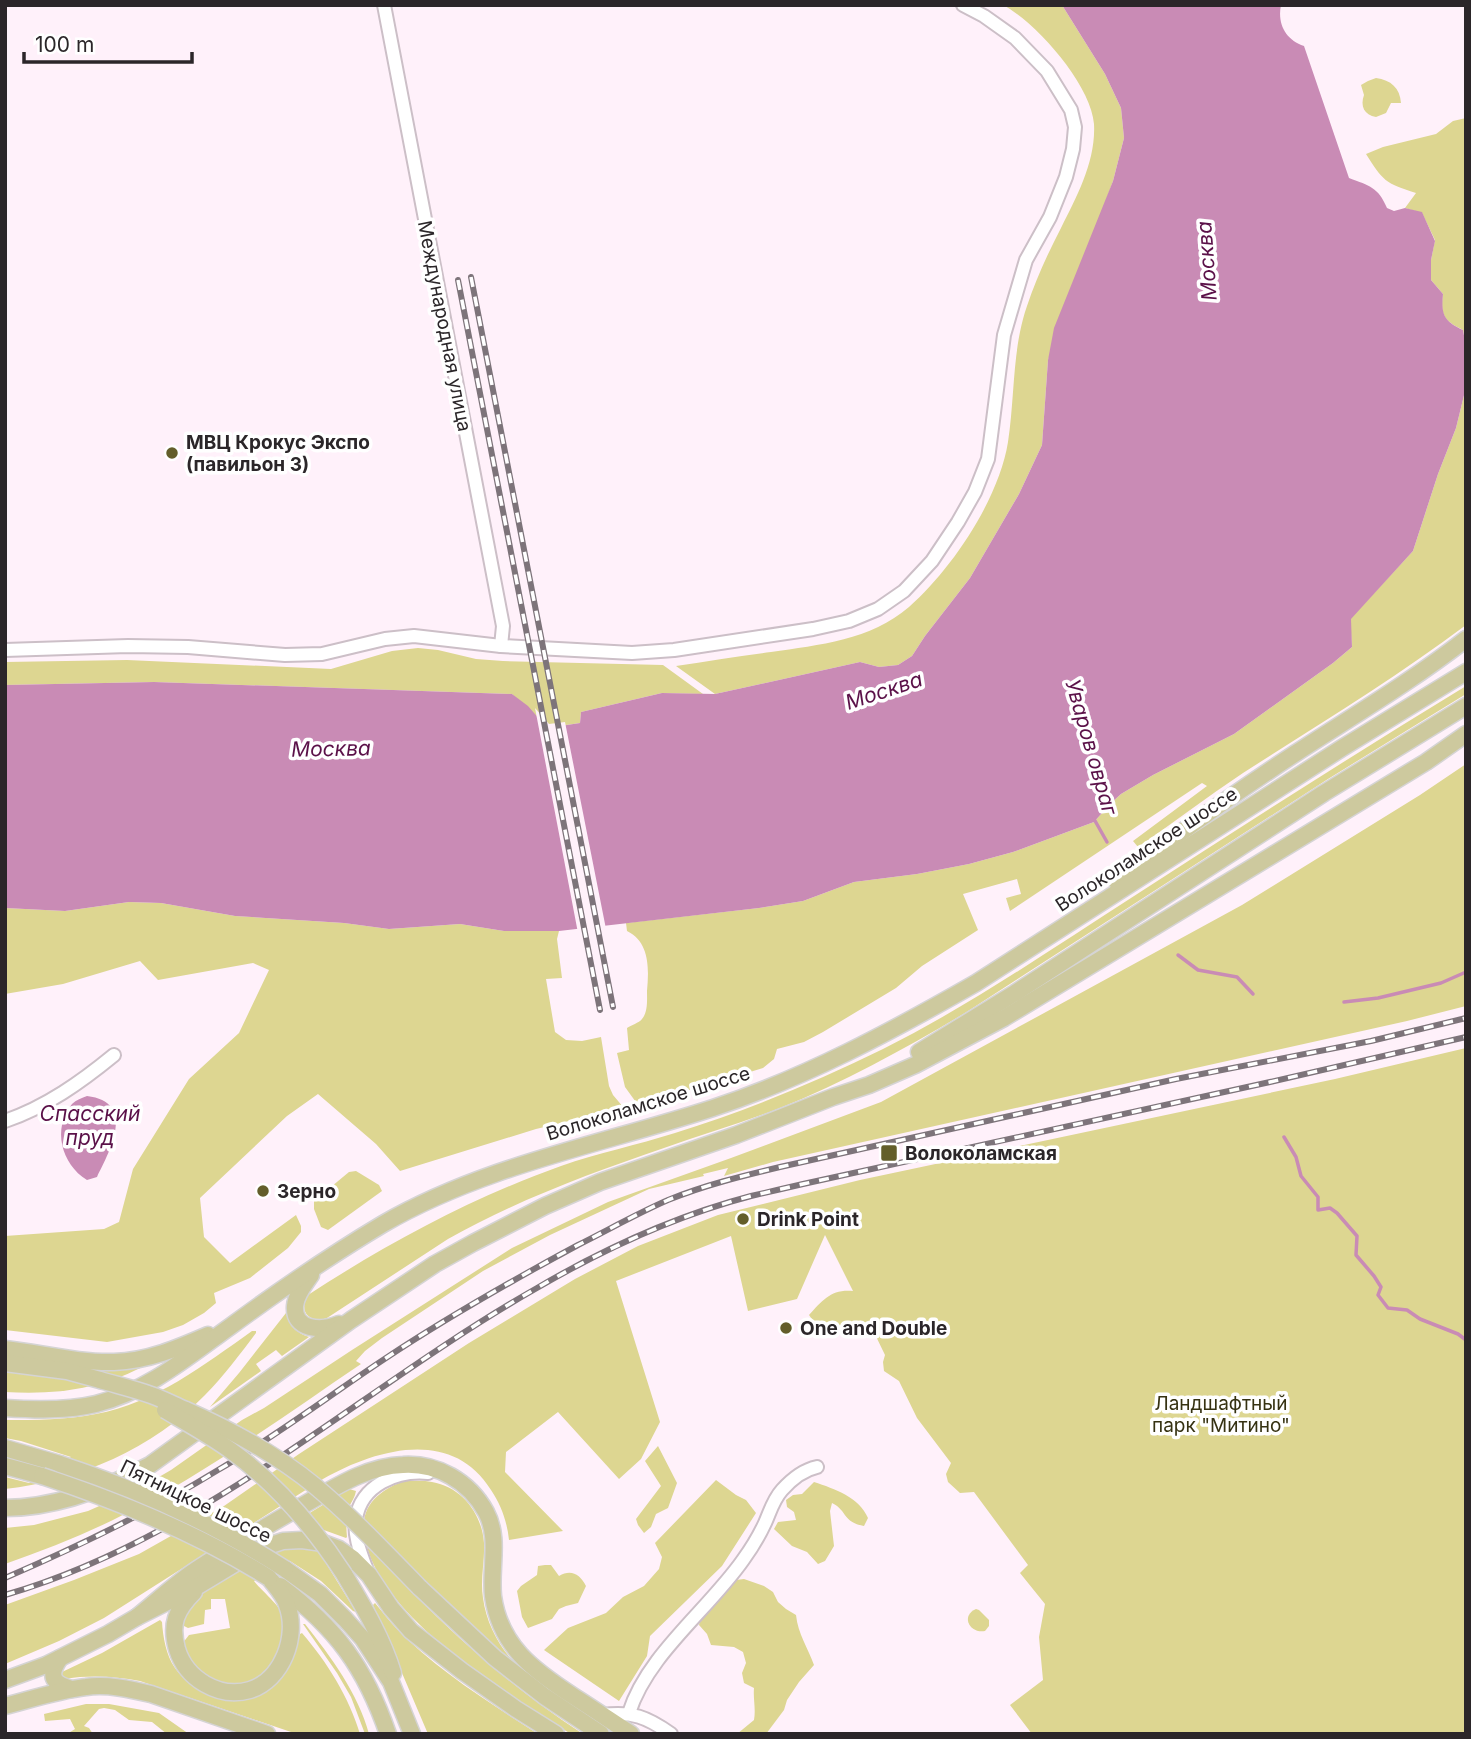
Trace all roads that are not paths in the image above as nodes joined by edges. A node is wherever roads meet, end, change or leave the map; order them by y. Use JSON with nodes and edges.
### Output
{"nodes":[{"id":1,"x":384,"y":5,"type":"edge"},
{"id":2,"x":963,"y":5,"type":"edge"},
{"id":3,"x":1466,"y":639,"type":"edge"},
{"id":4,"x":501,"y":646,"type":"junction"},
{"id":5,"x":5,"y":650,"type":"edge"},
{"id":6,"x":1466,"y":672,"type":"edge"},
{"id":7,"x":1466,"y":706,"type":"edge"},
{"id":8,"x":1466,"y":734,"type":"edge"},
{"id":9,"x":1082,"y":914,"type":"junction"},
{"id":10,"x":114,"y":1055,"type":"dead end"},
{"id":11,"x":833,"y":1097,"type":"junction"},
{"id":12,"x":5,"y":1121,"type":"edge"},
{"id":13,"x":324,"y":1261,"type":"junction"},
{"id":14,"x":351,"y":1320,"type":"junction"},
{"id":15,"x":233,"y":1324,"type":"junction"},
{"id":16,"x":5,"y":1349,"type":"edge"},
{"id":17,"x":5,"y":1363,"type":"edge"},
{"id":18,"x":100,"y":1380,"type":"junction"},
{"id":19,"x":5,"y":1408,"type":"edge"},
{"id":20,"x":5,"y":1448,"type":"edge"},
{"id":21,"x":5,"y":1466,"type":"edge"},
{"id":22,"x":817,"y":1467,"type":"dead end"},
{"id":23,"x":455,"y":1478,"type":"junction"},
{"id":24,"x":10,"y":1509,"type":"edge"},
{"id":25,"x":369,"y":1575,"type":"junction"},
{"id":26,"x":212,"y":1578,"type":"junction"},
{"id":27,"x":269,"y":1578,"type":"junction"},
{"id":28,"x":137,"y":1617,"type":"junction"},
{"id":29,"x":53,"y":1662,"type":"junction"},
{"id":30,"x":5,"y":1680,"type":"edge"},
{"id":31,"x":5,"y":1689,"type":"edge"},
{"id":32,"x":71,"y":1689,"type":"junction"},
{"id":33,"x":5,"y":1706,"type":"edge"},
{"id":34,"x":402,"y":1706,"type":"junction"},
{"id":35,"x":629,"y":1713,"type":"junction"},
{"id":36,"x":602,"y":1715,"type":"junction"},
{"id":37,"x":267,"y":1734,"type":"edge"},
{"id":38,"x":388,"y":1734,"type":"edge"},
{"id":39,"x":412,"y":1734,"type":"edge"},
{"id":40,"x":556,"y":1734,"type":"edge"},
{"id":41,"x":601,"y":1734,"type":"edge"},
{"id":42,"x":631,"y":1734,"type":"edge"},
{"id":43,"x":671,"y":1734,"type":"edge"}],
"edges":[{"from":1,"to":4,"type":"street","name":"Международная улица"},
{"from":2,"to":4,"type":"street"},
{"from":3,"to":9,"type":"main road"},
{"from":4,"to":5,"type":"street"},
{"from":6,"to":9,"type":"main road","name":"Волоколамское шоссе"},
{"from":7,"to":11,"type":"main road"},
{"from":8,"to":11,"type":"main road"},
{"from":9,"to":13,"type":"main road","name":"Волоколамское шоссе"},
{"from":10,"to":12,"type":"street"},
{"from":11,"to":14,"type":"main road"},
{"from":13,"to":14,"type":"main road"},
{"from":13,"to":15,"type":"main road","name":"Волоколамское шоссе"},
{"from":14,"to":24,"type":"main road"},
{"from":15,"to":16,"type":"main road"},
{"from":15,"to":19,"type":"main road","name":"Волоколамское шоссе"},
{"from":17,"to":18,"type":"main road"},
{"from":18,"to":34,"type":"main road","bridge":true},
{"from":18,"to":41,"type":"main road","bridge":true},
{"from":20,"to":34,"type":"main road","name":"Пятницкое шоссе","bridge":true},
{"from":21,"to":27,"type":"main road","name":"Пятницкое шоссе","bridge":true},
{"from":22,"to":35,"type":"street"},
{"from":23,"to":25,"type":"street"},
{"from":23,"to":28,"type":"main road"},
{"from":23,"to":36,"type":"main road"},
{"from":25,"to":26,"type":"main road"},
{"from":25,"to":40,"type":"main road"},
{"from":26,"to":27,"type":"main road"},
{"from":26,"to":28,"type":"main road"},
{"from":27,"to":38,"type":"main road","name":"Пятницкое шоссе"},
{"from":28,"to":29,"type":"main road"},
{"from":29,"to":30,"type":"main road"},
{"from":29,"to":31,"type":"main road"},
{"from":29,"to":32,"type":"main road"},
{"from":32,"to":33,"type":"main road"},
{"from":32,"to":37,"type":"main road"},
{"from":34,"to":39,"type":"main road","name":"Пятницкое шоссе"},
{"from":35,"to":36,"type":"street"},
{"from":35,"to":43,"type":"street"},
{"from":36,"to":42,"type":"main road"}]}
